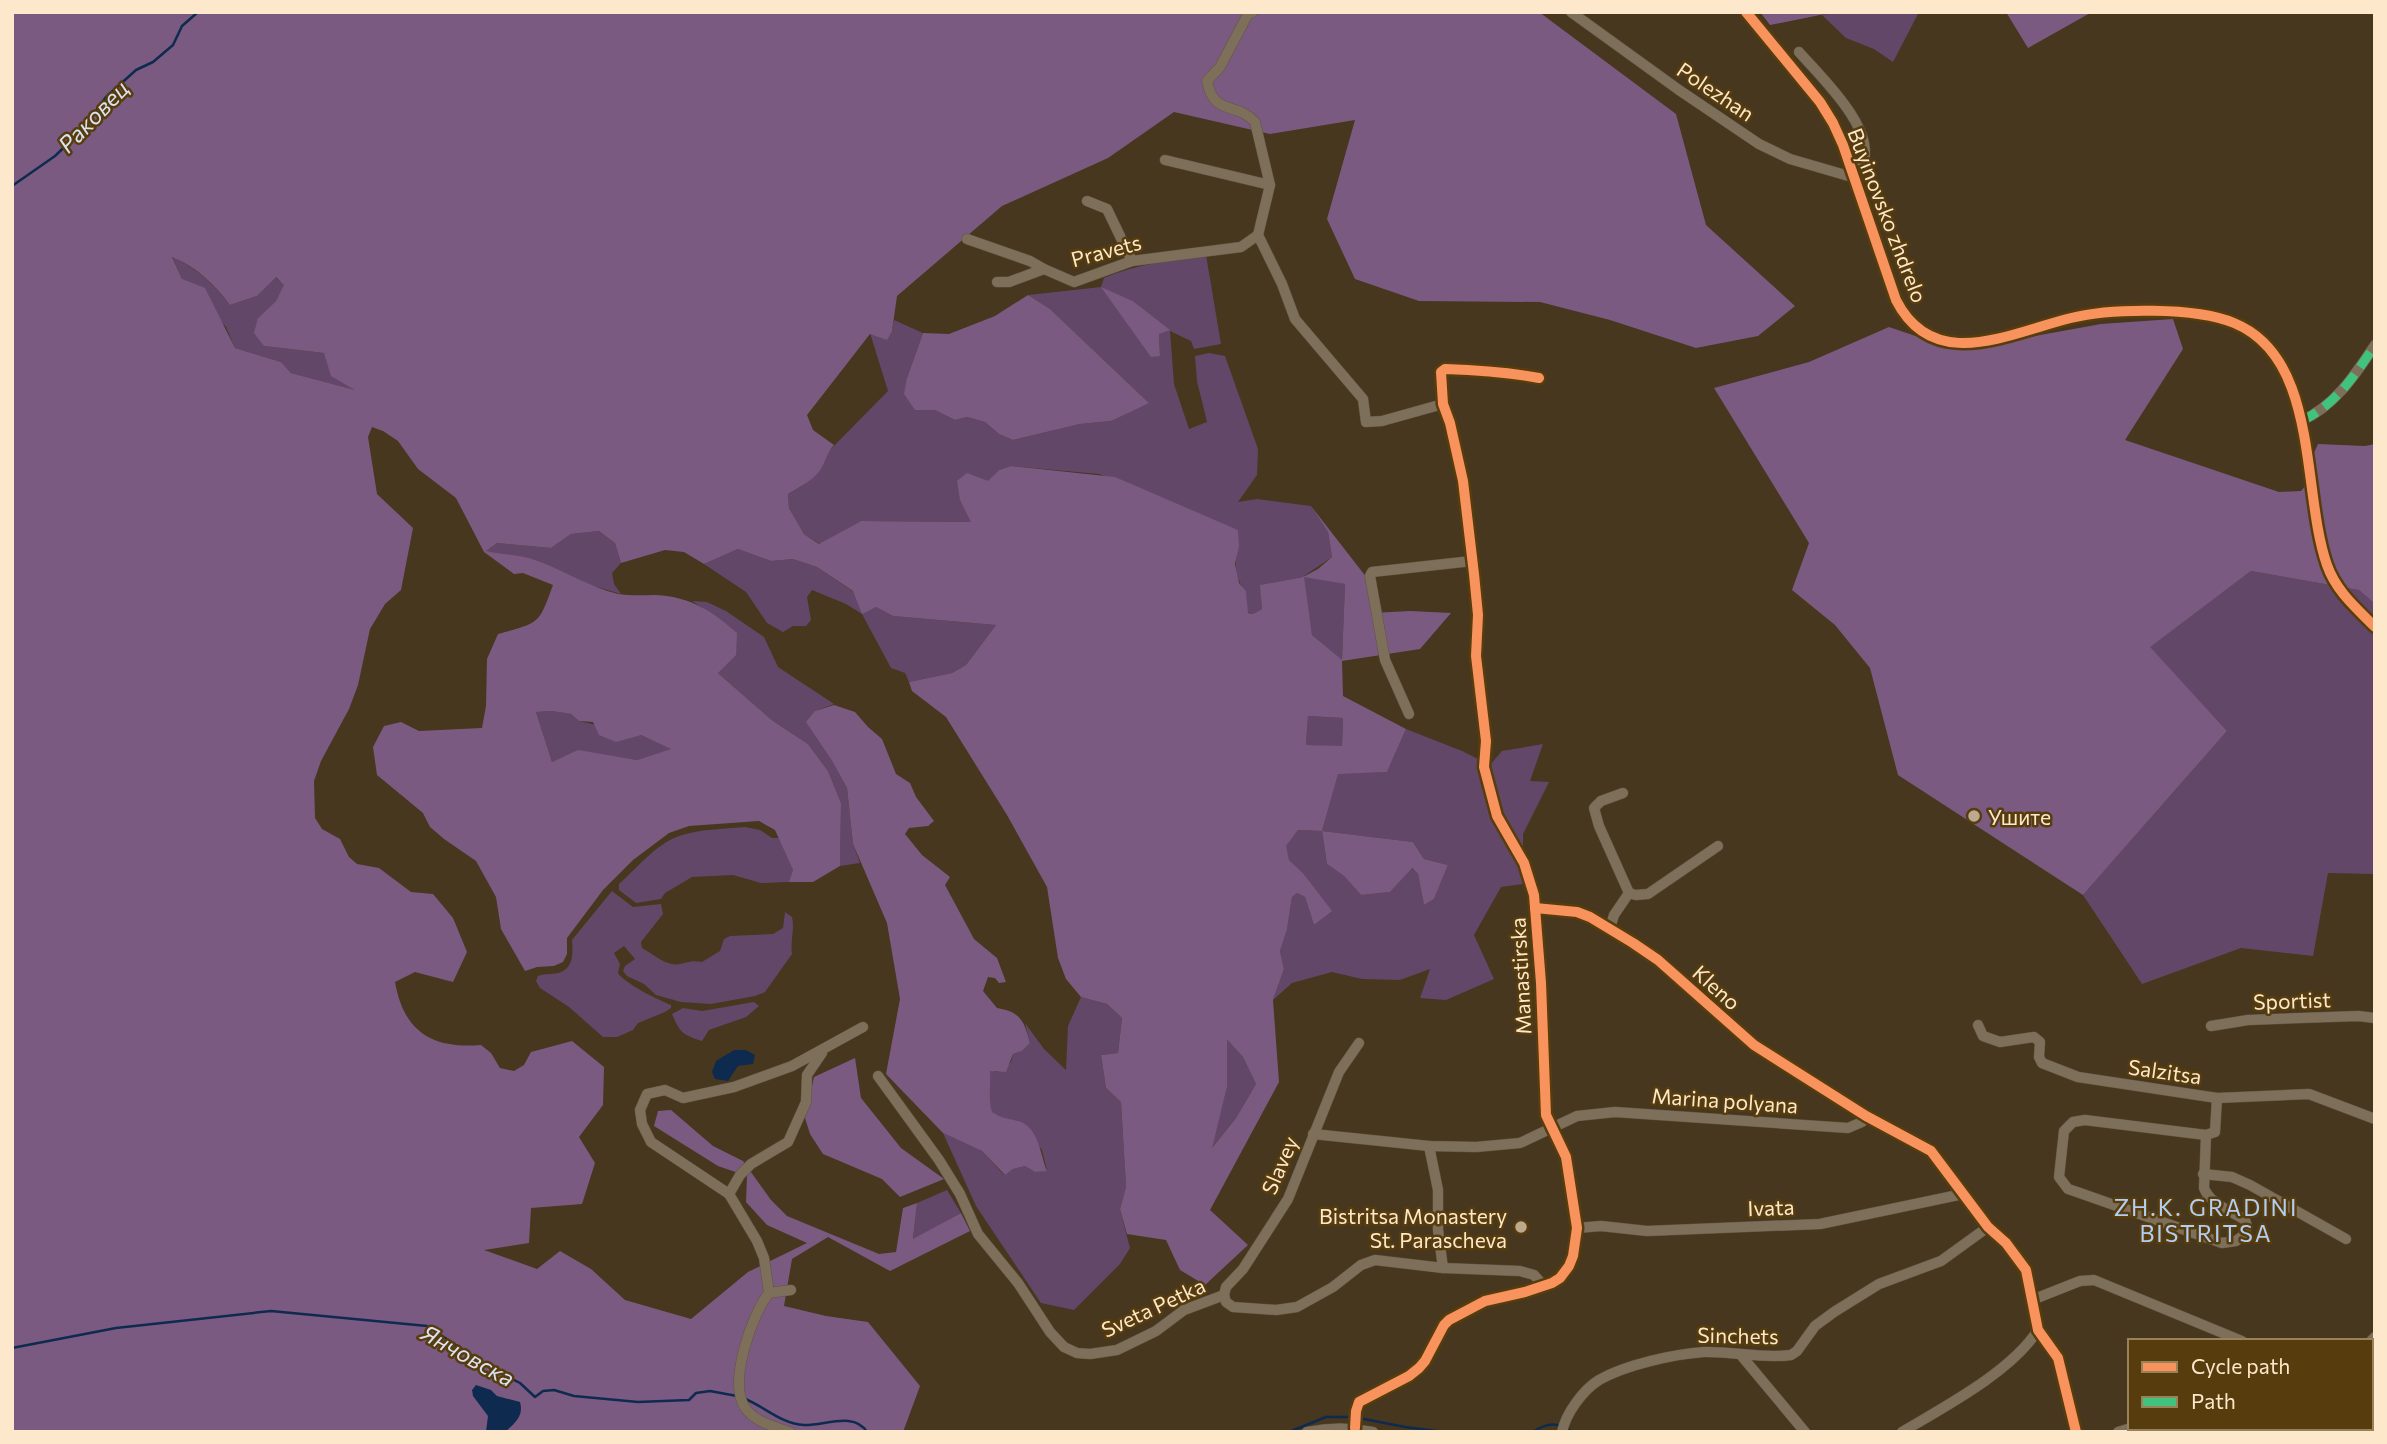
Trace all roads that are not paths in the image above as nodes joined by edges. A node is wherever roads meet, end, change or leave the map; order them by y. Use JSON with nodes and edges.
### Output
{"nodes":[{"id":1,"x":1571,"y":12,"type":"edge"},
{"id":2,"x":1746,"y":12,"type":"edge"},
{"id":3,"x":1251,"y":13,"type":"edge"},
{"id":4,"x":1799,"y":52,"type":"dead end"},
{"id":5,"x":1165,"y":160,"type":"dead end"},
{"id":6,"x":1852,"y":177,"type":"junction"},
{"id":7,"x":1270,"y":185,"type":"junction"},
{"id":8,"x":1087,"y":201,"type":"dead end"},
{"id":9,"x":1258,"y":235,"type":"junction"},
{"id":10,"x":967,"y":239,"type":"dead end"},
{"id":11,"x":1132,"y":261,"type":"junction"},
{"id":12,"x":1044,"y":270,"type":"junction"},
{"id":13,"x":997,"y":282,"type":"dead end"},
{"id":14,"x":2375,"y":345,"type":"edge"},
{"id":15,"x":1539,"y":378,"type":"dead end"},
{"id":16,"x":1443,"y":404,"type":"junction"},
{"id":17,"x":2301,"y":421,"type":"junction"},
{"id":18,"x":1472,"y":561,"type":"junction"},
{"id":19,"x":2375,"y":627,"type":"edge"},
{"id":20,"x":1409,"y":714,"type":"dead end"},
{"id":21,"x":1623,"y":793,"type":"dead end"},
{"id":22,"x":1718,"y":845,"type":"dead end"},
{"id":23,"x":1629,"y":893,"type":"junction"},
{"id":24,"x":1535,"y":908,"type":"junction"},
{"id":25,"x":1610,"y":928,"type":"junction"},
{"id":26,"x":2375,"y":1018,"type":"edge"},
{"id":27,"x":1978,"y":1025,"type":"dead end"},
{"id":28,"x":2211,"y":1026,"type":"dead end"},
{"id":29,"x":863,"y":1027,"type":"dead end"},
{"id":30,"x":1359,"y":1043,"type":"dead end"},
{"id":31,"x":823,"y":1050,"type":"junction"},
{"id":32,"x":878,"y":1076,"type":"dead end"},
{"id":33,"x":2217,"y":1098,"type":"junction"},
{"id":34,"x":1866,"y":1116,"type":"junction"},
{"id":35,"x":2375,"y":1119,"type":"edge"},
{"id":36,"x":1552,"y":1129,"type":"junction"},
{"id":37,"x":1313,"y":1134,"type":"junction"},
{"id":38,"x":2206,"y":1135,"type":"junction"},
{"id":39,"x":1429,"y":1146,"type":"junction"},
{"id":40,"x":2203,"y":1174,"type":"junction"},
{"id":41,"x":729,"y":1194,"type":"junction"},
{"id":42,"x":1963,"y":1194,"type":"junction"},
{"id":43,"x":1988,"y":1227,"type":"junction"},
{"id":44,"x":1577,"y":1228,"type":"junction"},
{"id":45,"x":2346,"y":1239,"type":"dead end"},
{"id":46,"x":1443,"y":1268,"type":"junction"},
{"id":47,"x":1543,"y":1285,"type":"junction"},
{"id":48,"x":791,"y":1290,"type":"dead end"},
{"id":49,"x":769,"y":1293,"type":"junction"},
{"id":50,"x":1224,"y":1295,"type":"junction"},
{"id":51,"x":2032,"y":1300,"type":"junction"},
{"id":52,"x":2038,"y":1330,"type":"junction"},
{"id":53,"x":2237,"y":1339,"type":"edge"},
{"id":54,"x":1740,"y":1354,"type":"junction"},
{"id":55,"x":1563,"y":1426,"type":"edge"},
{"id":56,"x":1355,"y":1428,"type":"junction"},
{"id":57,"x":790,"y":1432,"type":"edge"},
{"id":58,"x":1307,"y":1432,"type":"edge"},
{"id":59,"x":1373,"y":1432,"type":"edge"},
{"id":60,"x":1805,"y":1432,"type":"edge"},
{"id":61,"x":1902,"y":1432,"type":"edge"},
{"id":62,"x":2076,"y":1432,"type":"edge"}],
"edges":[{"from":1,"to":6,"type":"street","name":"Polezhan"},
{"from":2,"to":6,"type":"street","name":"Buyinovsko zhdrelo"},
{"from":3,"to":7,"type":"street"},
{"from":4,"to":6,"type":"street"},
{"from":5,"to":7,"type":"street"},
{"from":6,"to":17,"type":"street","name":"Buyinovsko zhdrelo"},
{"from":7,"to":9,"type":"street"},
{"from":8,"to":11,"type":"street"},
{"from":9,"to":11,"type":"street","name":"Pravets"},
{"from":9,"to":16,"type":"street"},
{"from":10,"to":12,"type":"street","name":"Pravets"},
{"from":11,"to":12,"type":"street","name":"Pravets"},
{"from":12,"to":13,"type":"street"},
{"from":14,"to":17,"type":"street"},
{"from":15,"to":16,"type":"street","name":"Manastirska"},
{"from":16,"to":18,"type":"street","name":"Manastirska"},
{"from":17,"to":19,"type":"street","name":"Buyinovsko zhdrelo"},
{"from":18,"to":20,"type":"street"},
{"from":18,"to":24,"type":"street","name":"Manastirska"},
{"from":21,"to":23,"type":"street"},
{"from":22,"to":23,"type":"street"},
{"from":23,"to":25,"type":"street"},
{"from":24,"to":25,"type":"street","name":"Kleno"},
{"from":24,"to":36,"type":"street","name":"Manastirska"},
{"from":25,"to":34,"type":"street","name":"Kleno"},
{"from":26,"to":28,"type":"street","name":"Sportist"},
{"from":27,"to":33,"type":"street","name":"Salzitsa"},
{"from":29,"to":31,"type":"street"},
{"from":30,"to":37,"type":"street","name":"Slavey"},
{"from":31,"to":41,"type":"street"},
{"from":31,"to":41,"type":"street"},
{"from":32,"to":50,"type":"street","name":"Sveta Petka"},
{"from":33,"to":35,"type":"street","name":"Salzitsa"},
{"from":33,"to":38,"type":"street"},
{"from":34,"to":36,"type":"street","name":"Marina polyana"},
{"from":34,"to":42,"type":"street"},
{"from":36,"to":39,"type":"street","name":"Marina polyana"},
{"from":36,"to":44,"type":"street","name":"Manastirska"},
{"from":37,"to":39,"type":"street","name":"Marina polyana"},
{"from":37,"to":50,"type":"street","name":"Slavey"},
{"from":38,"to":40,"type":"street"},
{"from":38,"to":40,"type":"street"},
{"from":39,"to":46,"type":"street"},
{"from":40,"to":45,"type":"street"},
{"from":41,"to":49,"type":"street"},
{"from":42,"to":43,"type":"street"},
{"from":42,"to":44,"type":"street","name":"Ivata"},
{"from":43,"to":51,"type":"street"},
{"from":43,"to":54,"type":"street","name":"Sinchets"},
{"from":44,"to":47,"type":"street","name":"Manastirska"},
{"from":46,"to":47,"type":"street","name":"Sveta Petka"},
{"from":46,"to":50,"type":"street","name":"Sveta Petka"},
{"from":47,"to":56,"type":"street","name":"Manastirska"},
{"from":48,"to":49,"type":"street"},
{"from":49,"to":57,"type":"street"},
{"from":51,"to":52,"type":"street"},
{"from":51,"to":53,"type":"street"},
{"from":52,"to":61,"type":"street"},
{"from":52,"to":62,"type":"street"},
{"from":54,"to":55,"type":"street","name":"Sinchets"},
{"from":54,"to":60,"type":"street"},
{"from":56,"to":58,"type":"street"},
{"from":56,"to":59,"type":"street"}]}
